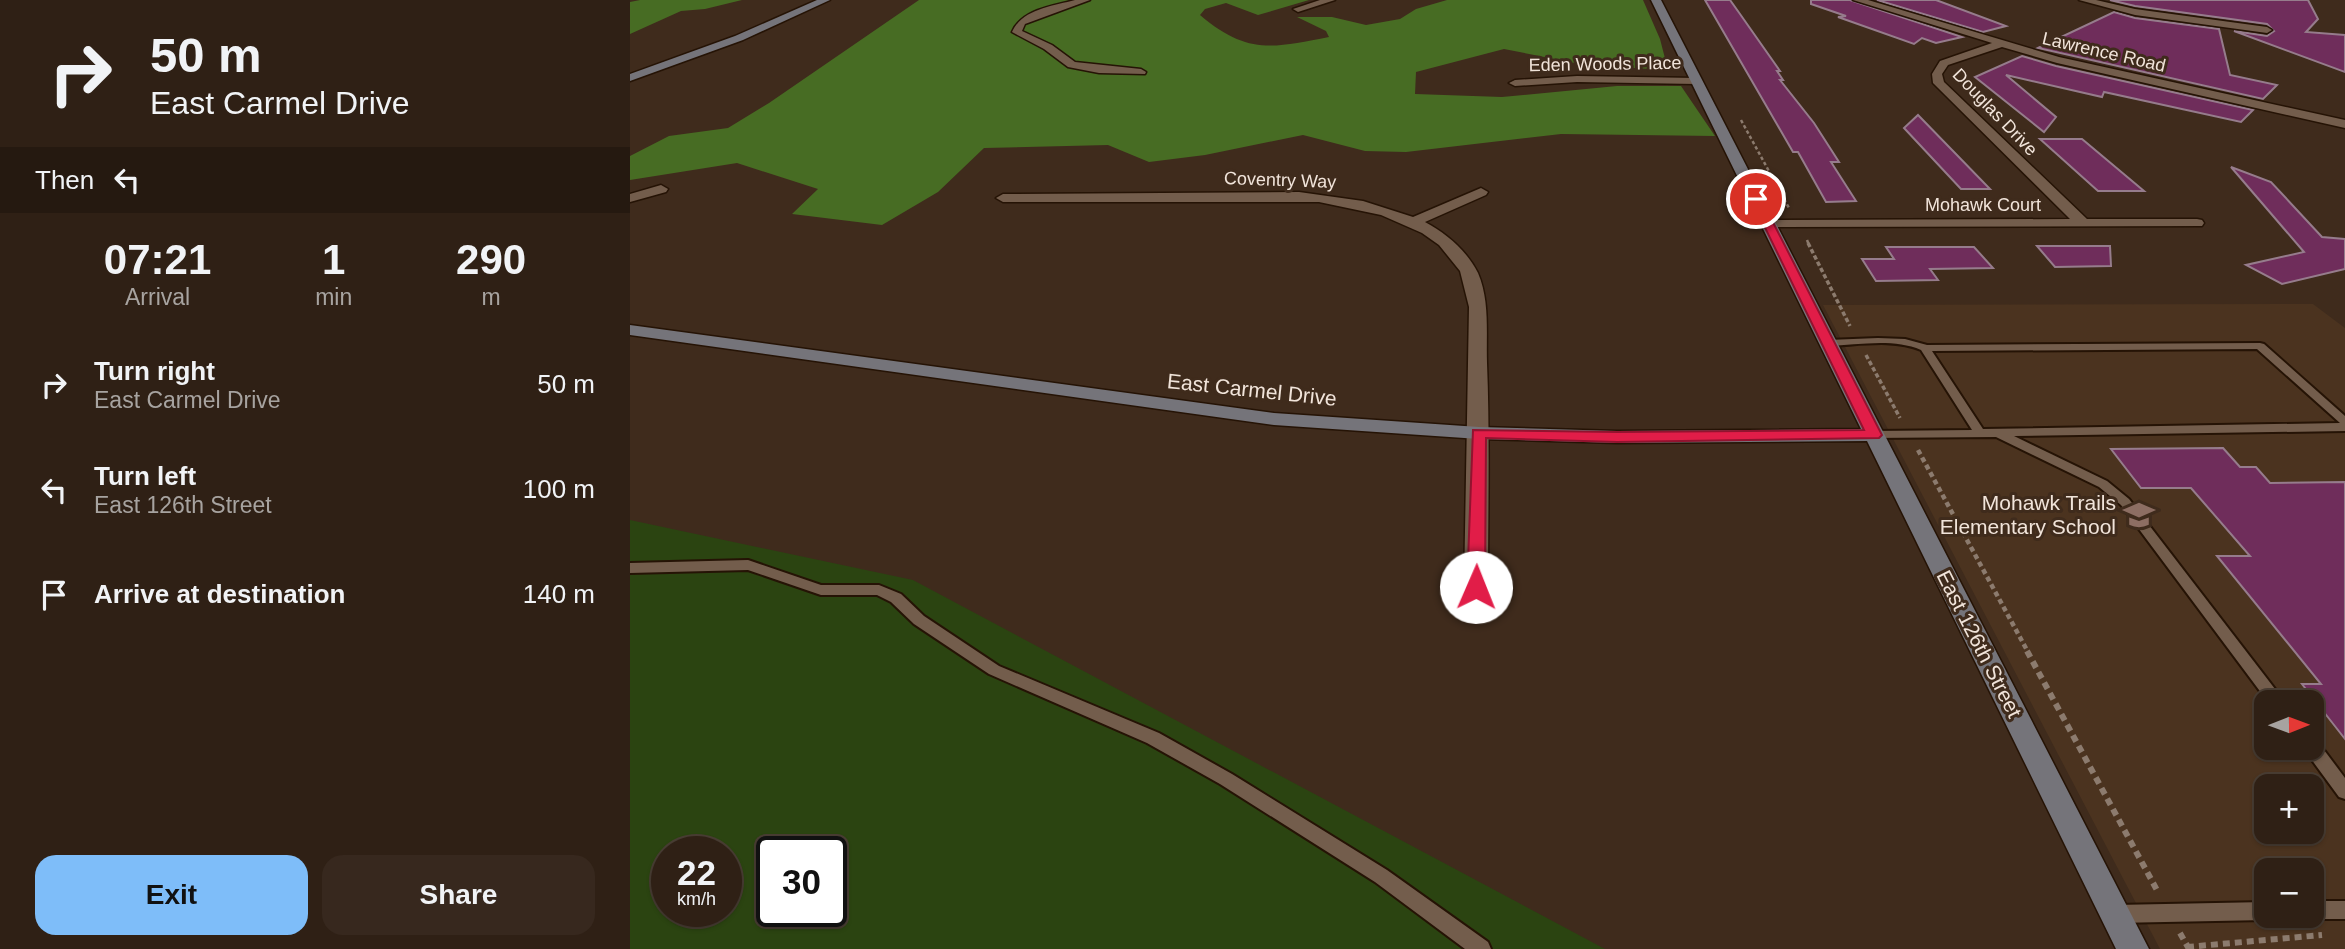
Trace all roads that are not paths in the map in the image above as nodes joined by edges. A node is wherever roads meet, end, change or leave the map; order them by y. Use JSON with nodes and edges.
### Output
{"nodes":[{"id":1,"x":825,"y":0,"type":"edge"},
{"id":2,"x":1085,"y":0,"type":"edge"},
{"id":3,"x":1330,"y":0,"type":"edge"},
{"id":4,"x":1656,"y":0,"type":"edge"},
{"id":5,"x":1858,"y":0,"type":"edge"},
{"id":6,"x":2084,"y":0,"type":"edge"},
{"id":7,"x":1298,"y":9,"type":"dead end"},
{"id":8,"x":2267,"y":30,"type":"dead end"},
{"id":9,"x":2000,"y":44,"type":"junction"},
{"id":10,"x":1141,"y":72,"type":"dead end"},
{"id":11,"x":630,"y":78,"type":"edge"},
{"id":12,"x":1696,"y":80,"type":"junction"},
{"id":13,"x":1515,"y":83,"type":"dead end"},
{"id":14,"x":2345,"y":124,"type":"edge"},
{"id":15,"x":661,"y":189,"type":"dead end"},
{"id":16,"x":1481,"y":192,"type":"dead end"},
{"id":17,"x":630,"y":198,"type":"edge"},
{"id":18,"x":1003,"y":198,"type":"dead end"},
{"id":19,"x":1410,"y":223,"type":"junction"},
{"id":20,"x":2197,"y":223,"type":"dead end"},
{"id":21,"x":1769,"y":224,"type":"junction"},
{"id":22,"x":2084,"y":224,"type":"junction"},
{"id":23,"x":630,"y":330,"type":"edge"},
{"id":24,"x":1828,"y":343,"type":"junction"},
{"id":25,"x":1925,"y":348,"type":"junction"},
{"id":26,"x":2345,"y":425,"type":"edge"},
{"id":27,"x":1979,"y":432,"type":"junction"},
{"id":28,"x":1995,"y":432,"type":"junction"},
{"id":29,"x":1479,"y":433,"type":"junction"},
{"id":30,"x":1874,"y":435,"type":"junction"},
{"id":31,"x":630,"y":568,"type":"edge"},
{"id":32,"x":1476,"y":587,"type":"dead end"},
{"id":33,"x":2268,"y":690,"type":"edge"},
{"id":34,"x":2322,"y":760,"type":"edge"},
{"id":35,"x":2345,"y":791,"type":"edge"},
{"id":36,"x":2345,"y":909,"type":"edge"},
{"id":37,"x":2324,"y":910,"type":"edge"},
{"id":38,"x":2254,"y":911,"type":"edge"},
{"id":39,"x":2115,"y":914,"type":"junction"},
{"id":40,"x":1481,"y":949,"type":"edge"},
{"id":41,"x":2133,"y":949,"type":"edge"}],
"edges":[{"from":1,"to":11,"type":"street"},
{"from":2,"to":10,"type":"street"},
{"from":3,"to":7,"type":"street"},
{"from":4,"to":12,"type":"street","name":"East 126th Street"},
{"from":5,"to":9,"type":"street","name":"Lawrence Road"},
{"from":6,"to":8,"type":"street"},
{"from":9,"to":14,"type":"street","name":"Lawrence Road"},
{"from":9,"to":22,"type":"street","name":"Douglas Drive"},
{"from":12,"to":13,"type":"street","name":"Eden Woods Place"},
{"from":12,"to":21,"type":"street","name":"East 126th Street"},
{"from":15,"to":17,"type":"street"},
{"from":16,"to":19,"type":"street"},
{"from":18,"to":19,"type":"street","name":"Coventry Way"},
{"from":19,"to":29,"type":"street","name":"Coventry Way"},
{"from":20,"to":22,"type":"street","name":"Mohawk Court"},
{"from":21,"to":22,"type":"street","name":"Mohawk Court"},
{"from":21,"to":24,"type":"street","name":"East 126th Street"},
{"from":23,"to":29,"type":"street","name":"East Carmel Drive"},
{"from":24,"to":25,"type":"lane"},
{"from":24,"to":30,"type":"street","name":"East 126th Street"},
{"from":25,"to":26,"type":"lane"},
{"from":25,"to":27,"type":"lane"},
{"from":26,"to":28,"type":"lane"},
{"from":27,"to":28,"type":"lane"},
{"from":27,"to":30,"type":"lane"},
{"from":28,"to":33,"type":"lane"},
{"from":29,"to":30,"type":"street","name":"East Carmel Drive"},
{"from":29,"to":32,"type":"street","name":"Coventry Way"},
{"from":30,"to":39,"type":"street","name":"East 126th Street"},
{"from":31,"to":40,"type":"lane"},
{"from":34,"to":35,"type":"lane"},
{"from":36,"to":37,"type":"lane"},
{"from":38,"to":39,"type":"lane"},
{"from":39,"to":41,"type":"street","name":"East 126th Street"}]}
